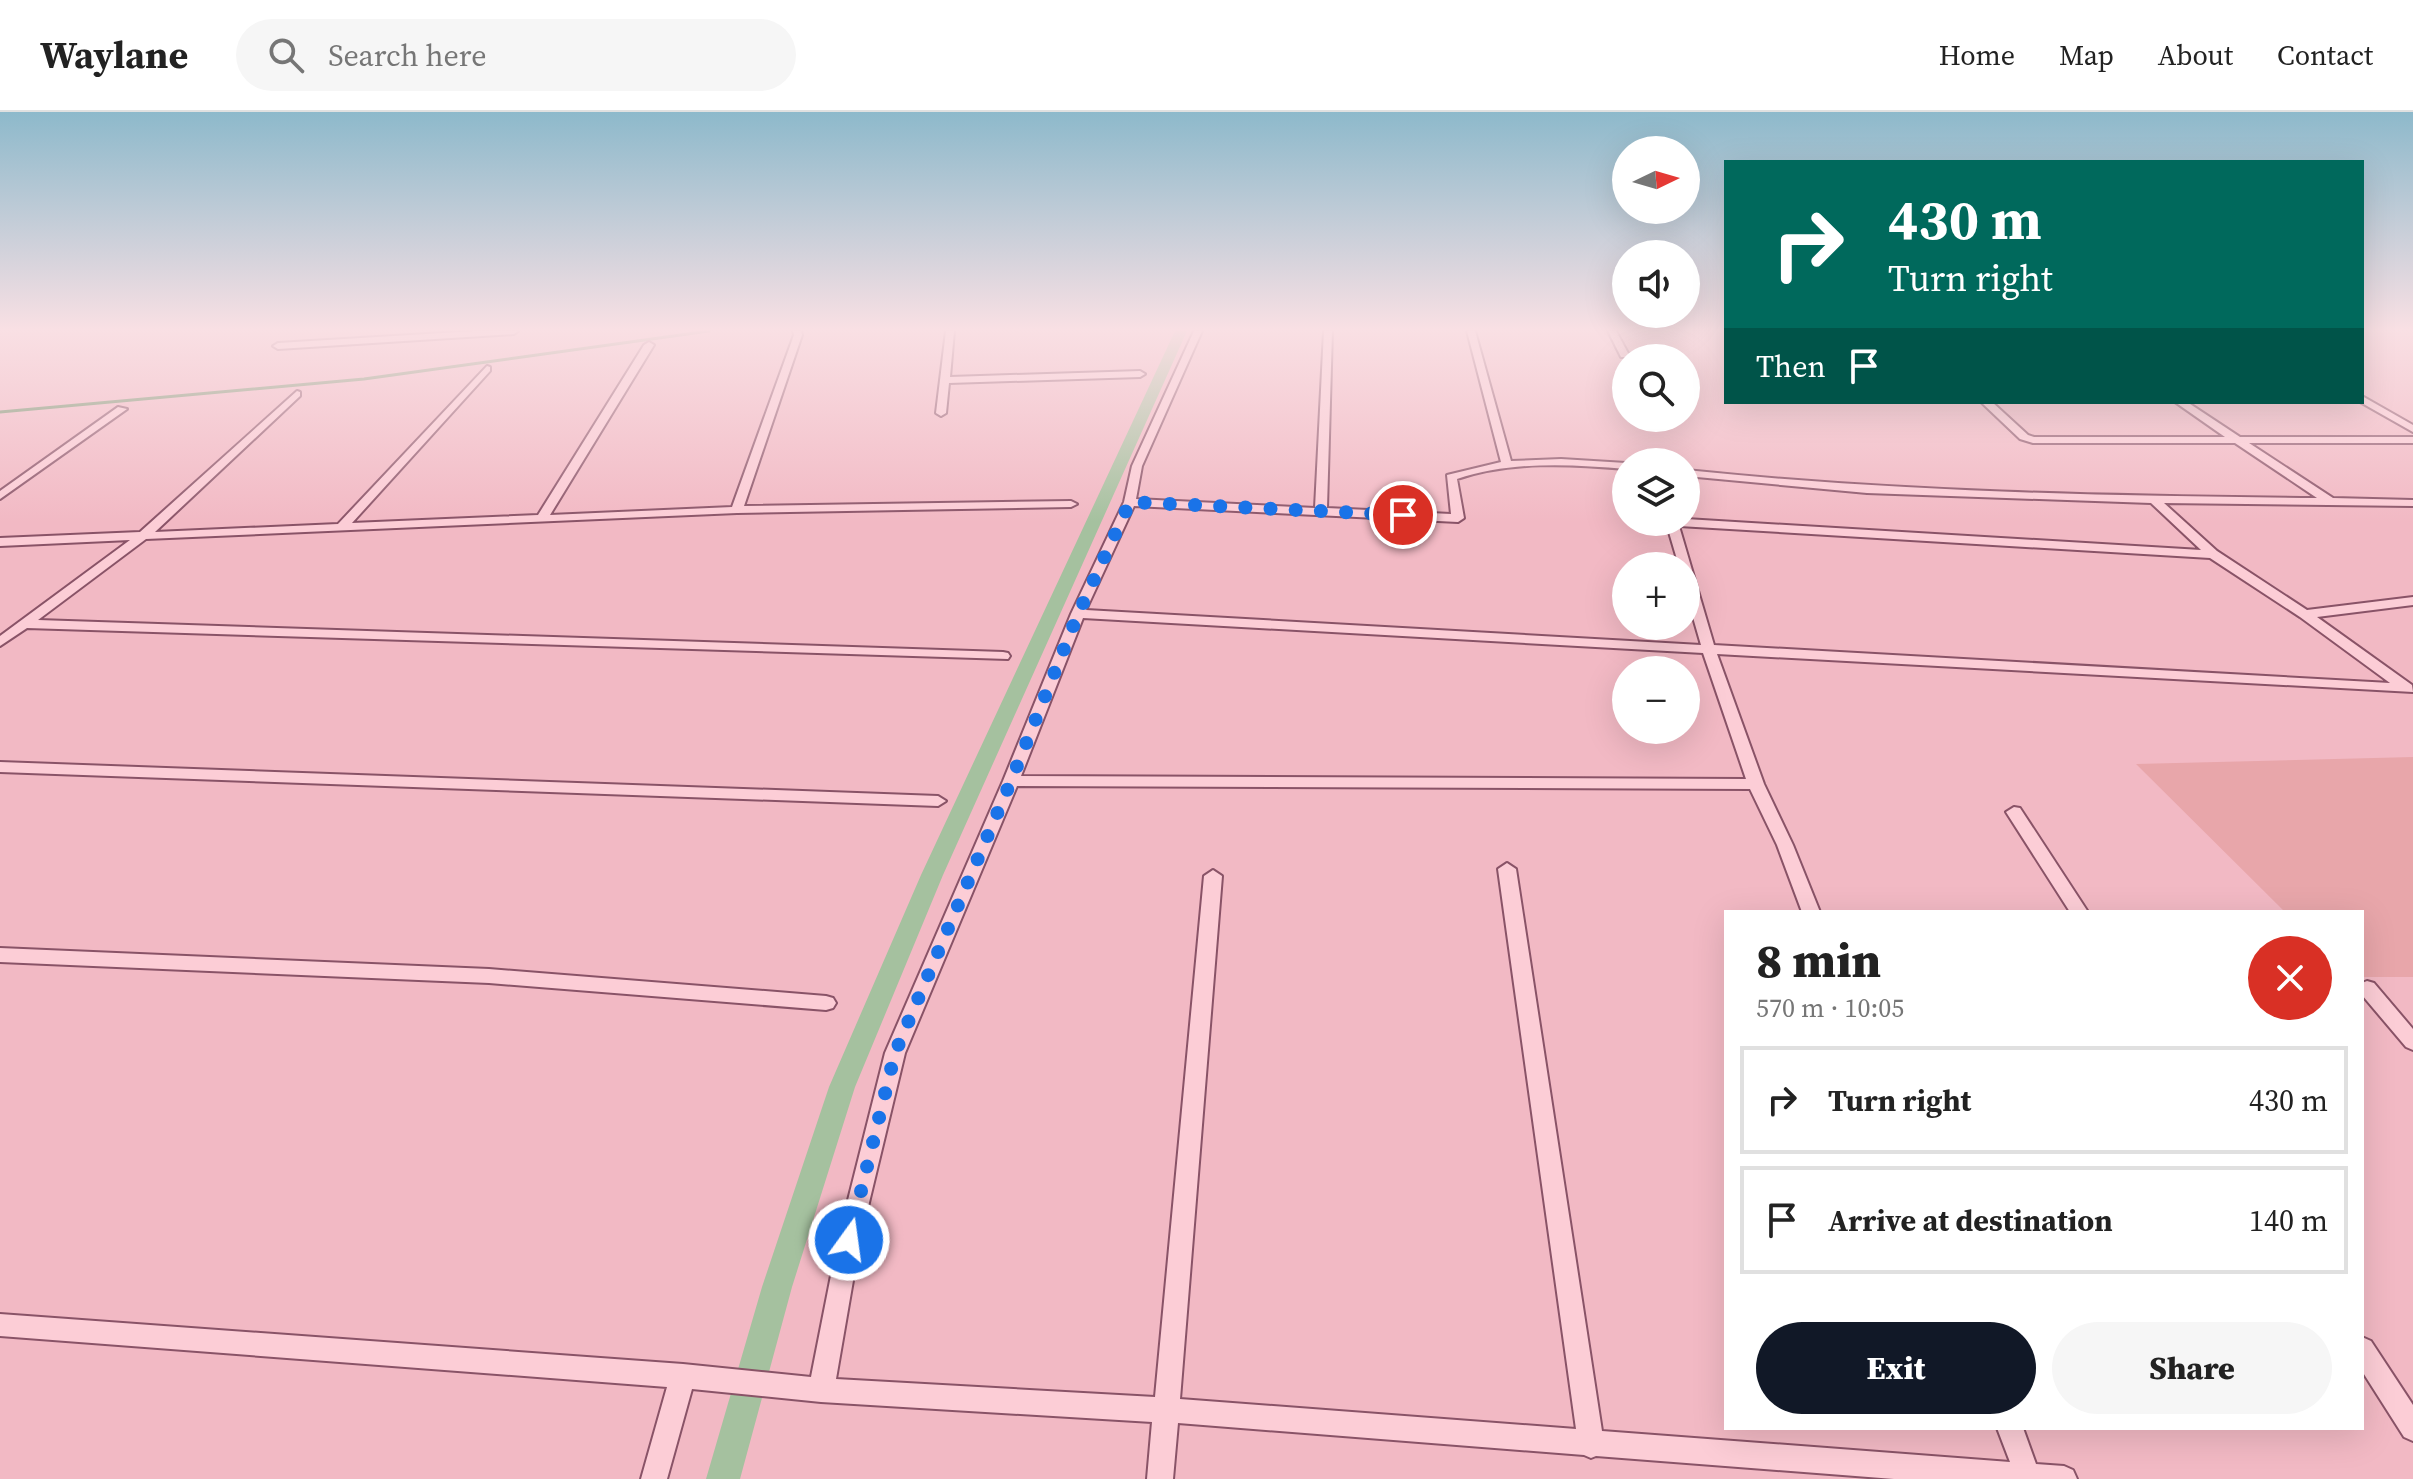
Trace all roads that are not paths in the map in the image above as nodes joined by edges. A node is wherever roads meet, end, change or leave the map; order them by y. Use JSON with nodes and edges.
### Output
{"nodes":[{"id":1,"x":296,"y":395,"type":"edge"},
{"id":2,"x":463,"y":395,"type":"edge"},
{"id":3,"x":618,"y":395,"type":"edge"},
{"id":4,"x":777,"y":395,"type":"edge"},
{"id":5,"x":943,"y":395,"type":"edge"},
{"id":6,"x":1169,"y":395,"type":"edge"},
{"id":7,"x":1326,"y":395,"type":"edge"},
{"id":8,"x":1488,"y":395,"type":"edge"},
{"id":9,"x":2364,"y":400,"type":"edge"},
{"id":10,"x":1988,"y":404,"type":"edge"},
{"id":11,"x":2183,"y":404,"type":"edge"},
{"id":12,"x":122,"y":409,"type":"dead end"},
{"id":13,"x":941,"y":413,"type":"dead end"},
{"id":14,"x":2413,"y":429,"type":"edge"},
{"id":15,"x":2231,"y":437,"type":"junction"},
{"id":16,"x":2413,"y":440,"type":"edge"},
{"id":17,"x":1507,"y":465,"type":"junction"},
{"id":18,"x":1612,"y":466,"type":"edge"},
{"id":19,"x":1700,"y":475,"type":"edge"},
{"id":20,"x":0,"y":496,"type":"edge"},
{"id":21,"x":2152,"y":498,"type":"junction"},
{"id":22,"x":1130,"y":502,"type":"junction"},
{"id":23,"x":2330,"y":502,"type":"junction"},
{"id":24,"x":2413,"y":503,"type":"edge"},
{"id":25,"x":1071,"y":504,"type":"dead end"},
{"id":26,"x":737,"y":510,"type":"junction"},
{"id":27,"x":1321,"y":511,"type":"junction"},
{"id":28,"x":541,"y":520,"type":"junction"},
{"id":29,"x":1700,"y":524,"type":"edge"},
{"id":30,"x":341,"y":528,"type":"junction"},
{"id":31,"x":143,"y":536,"type":"junction"},
{"id":32,"x":0,"y":542,"type":"edge"},
{"id":33,"x":2213,"y":554,"type":"junction"},
{"id":34,"x":2413,"y":601,"type":"edge"},
{"id":35,"x":1078,"y":614,"type":"junction"},
{"id":36,"x":2305,"y":614,"type":"junction"},
{"id":37,"x":1700,"y":619,"type":"edge"},
{"id":38,"x":27,"y":624,"type":"junction"},
{"id":39,"x":0,"y":642,"type":"edge"},
{"id":40,"x":1709,"y":650,"type":"junction"},
{"id":41,"x":1003,"y":656,"type":"dead end"},
{"id":42,"x":2410,"y":690,"type":"edge"},
{"id":43,"x":0,"y":767,"type":"edge"},
{"id":44,"x":1011,"y":781,"type":"junction"},
{"id":45,"x":1756,"y":784,"type":"junction"},
{"id":46,"x":938,"y":801,"type":"dead end"},
{"id":47,"x":2014,"y":812,"type":"dead end"},
{"id":48,"x":1507,"y":869,"type":"dead end"},
{"id":49,"x":1213,"y":876,"type":"dead end"},
{"id":50,"x":1810,"y":910,"type":"edge"},
{"id":51,"x":2078,"y":910,"type":"edge"},
{"id":52,"x":0,"y":955,"type":"edge"},
{"id":53,"x":2367,"y":988,"type":"dead end"},
{"id":54,"x":826,"y":1003,"type":"dead end"},
{"id":55,"x":2413,"y":1042,"type":"edge"},
{"id":56,"x":0,"y":1325,"type":"edge"},
{"id":57,"x":2364,"y":1352,"type":"edge"},
{"id":58,"x":683,"y":1376,"type":"junction"},
{"id":59,"x":821,"y":1390,"type":"junction"},
{"id":60,"x":1165,"y":1410,"type":"junction"},
{"id":61,"x":2413,"y":1428,"type":"edge"},
{"id":62,"x":2011,"y":1430,"type":"edge"},
{"id":63,"x":1591,"y":1445,"type":"junction"},
{"id":64,"x":2028,"y":1476,"type":"junction"},
{"id":65,"x":654,"y":1479,"type":"edge"},
{"id":66,"x":1160,"y":1479,"type":"edge"},
{"id":67,"x":2064,"y":1479,"type":"edge"}],
"edges":[{"from":1,"to":31,"type":"street"},
{"from":2,"to":30,"type":"street"},
{"from":3,"to":28,"type":"street"},
{"from":4,"to":26,"type":"street"},
{"from":5,"to":13,"type":"street"},
{"from":6,"to":22,"type":"street"},
{"from":7,"to":27,"type":"street"},
{"from":8,"to":17,"type":"street"},
{"from":9,"to":14,"type":"street"},
{"from":10,"to":15,"type":"street"},
{"from":11,"to":15,"type":"street"},
{"from":12,"to":20,"type":"street"},
{"from":15,"to":16,"type":"street"},
{"from":15,"to":23,"type":"street"},
{"from":17,"to":18,"type":"street"},
{"from":17,"to":27,"type":"street"},
{"from":19,"to":21,"type":"street"},
{"from":21,"to":23,"type":"street"},
{"from":21,"to":33,"type":"street"},
{"from":22,"to":27,"type":"street"},
{"from":22,"to":35,"type":"street"},
{"from":23,"to":24,"type":"street"},
{"from":25,"to":26,"type":"street"},
{"from":26,"to":28,"type":"street"},
{"from":28,"to":30,"type":"street"},
{"from":29,"to":33,"type":"street"},
{"from":30,"to":31,"type":"street"},
{"from":31,"to":32,"type":"street"},
{"from":31,"to":38,"type":"street"},
{"from":33,"to":36,"type":"street"},
{"from":34,"to":36,"type":"street"},
{"from":35,"to":40,"type":"street"},
{"from":35,"to":44,"type":"street"},
{"from":36,"to":42,"type":"street"},
{"from":37,"to":40,"type":"street"},
{"from":38,"to":39,"type":"street"},
{"from":38,"to":41,"type":"street"},
{"from":40,"to":42,"type":"street"},
{"from":40,"to":45,"type":"street"},
{"from":43,"to":46,"type":"street"},
{"from":44,"to":45,"type":"street"},
{"from":44,"to":59,"type":"street"},
{"from":45,"to":50,"type":"street"},
{"from":47,"to":51,"type":"street"},
{"from":48,"to":63,"type":"street"},
{"from":49,"to":60,"type":"street"},
{"from":52,"to":54,"type":"street"},
{"from":53,"to":55,"type":"street"},
{"from":56,"to":58,"type":"street"},
{"from":57,"to":61,"type":"street"},
{"from":58,"to":59,"type":"street"},
{"from":58,"to":65,"type":"street"},
{"from":59,"to":60,"type":"street"},
{"from":60,"to":63,"type":"street"},
{"from":60,"to":66,"type":"street"},
{"from":62,"to":64,"type":"street"},
{"from":63,"to":64,"type":"street"},
{"from":64,"to":67,"type":"street"}]}
